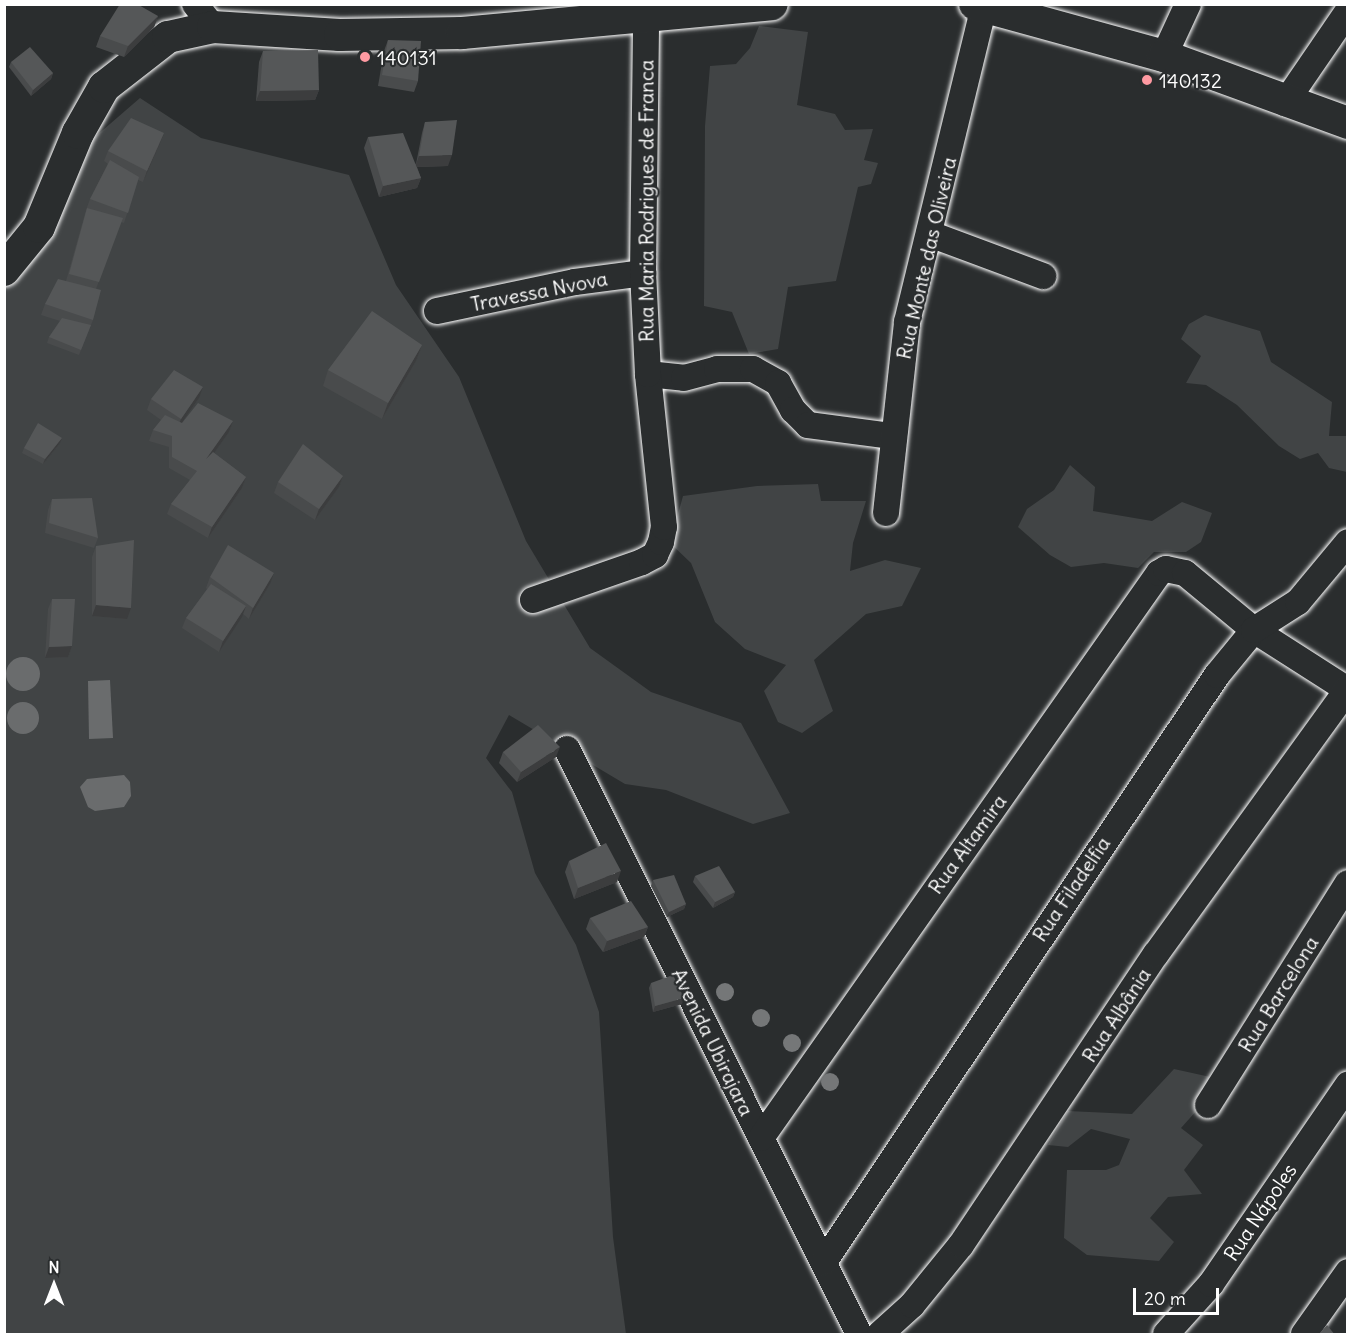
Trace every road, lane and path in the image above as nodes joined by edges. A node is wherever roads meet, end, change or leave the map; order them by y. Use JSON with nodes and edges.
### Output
{"nodes":[{"id":1,"x":772,"y":4,"type":"edge"},
{"id":2,"x":1188,"y":4,"type":"edge"},
{"id":3,"x":980,"y":5,"type":"edge"},
{"id":4,"x":1347,"y":11,"type":"edge"},
{"id":5,"x":646,"y":13,"type":"junction"},
{"id":6,"x":204,"y":16,"type":"edge"},
{"id":7,"x":1164,"y":56,"type":"junction"},
{"id":8,"x":1285,"y":103,"type":"junction"},
{"id":9,"x":1347,"y":123,"type":"edge"},
{"id":10,"x":930,"y":234,"type":"junction"},
{"id":11,"x":6,"y":266,"type":"edge"},
{"id":12,"x":642,"y":273,"type":"junction"},
{"id":13,"x":1043,"y":276,"type":"dead end"},
{"id":14,"x":437,"y":311,"type":"dead end"},
{"id":15,"x":648,"y":374,"type":"junction"},
{"id":16,"x":892,"y":436,"type":"junction"},
{"id":17,"x":886,"y":513,"type":"dead end"},
{"id":18,"x":1347,"y":542,"type":"edge"},
{"id":19,"x":533,"y":600,"type":"dead end"},
{"id":20,"x":1254,"y":630,"type":"junction"},
{"id":21,"x":1347,"y":690,"type":"edge"},
{"id":22,"x":567,"y":749,"type":"dead end"},
{"id":23,"x":1347,"y":883,"type":"edge"},
{"id":24,"x":1347,"y":1085,"type":"edge"},
{"id":25,"x":1208,"y":1105,"type":"dead end"},
{"id":26,"x":761,"y":1138,"type":"junction"},
{"id":27,"x":824,"y":1262,"type":"junction"},
{"id":28,"x":1347,"y":1272,"type":"edge"},
{"id":29,"x":859,"y":1335,"type":"edge"},
{"id":30,"x":880,"y":1335,"type":"edge"},
{"id":31,"x":1166,"y":1335,"type":"edge"},
{"id":32,"x":1304,"y":1335,"type":"edge"}],
"edges":[{"from":1,"to":5,"type":"street"},
{"from":2,"to":7,"type":"street"},
{"from":3,"to":7,"type":"street"},
{"from":3,"to":10,"type":"street","name":"Rua Monte das Oliveira"},
{"from":4,"to":8,"type":"street"},
{"from":5,"to":6,"type":"street"},
{"from":5,"to":12,"type":"street","name":"Rua Maria Rodrigues de Franca"},
{"from":6,"to":11,"type":"street"},
{"from":7,"to":8,"type":"street"},
{"from":8,"to":9,"type":"street"},
{"from":10,"to":13,"type":"street"},
{"from":10,"to":16,"type":"street","name":"Rua Monte das Oliveira"},
{"from":12,"to":14,"type":"street","name":"Travessa Nvova"},
{"from":12,"to":15,"type":"street","name":"Rua Maria Rodrigues de Franca"},
{"from":15,"to":16,"type":"street"},
{"from":15,"to":19,"type":"street","name":"Rua Maria Rodrigues de Franca"},
{"from":16,"to":17,"type":"street","name":"Rua Monte das Oliveira"},
{"from":18,"to":20,"type":"street","name":"Rua Filadelfia"},
{"from":20,"to":21,"type":"street"},
{"from":20,"to":26,"type":"street","name":"Rua Altamira"},
{"from":20,"to":27,"type":"street","name":"Rua Filadelfia"},
{"from":21,"to":30,"type":"street","name":"Rua Albânia"},
{"from":22,"to":26,"type":"street","name":"Avenida Ubirajara"},
{"from":23,"to":25,"type":"street","name":"Rua Barcelona"},
{"from":24,"to":31,"type":"street","name":"Rua Nápoles"},
{"from":26,"to":27,"type":"street","name":"Avenida Ubirajara"},
{"from":27,"to":29,"type":"street","name":"Avenida Ubirajara"},
{"from":28,"to":32,"type":"street"}]}
